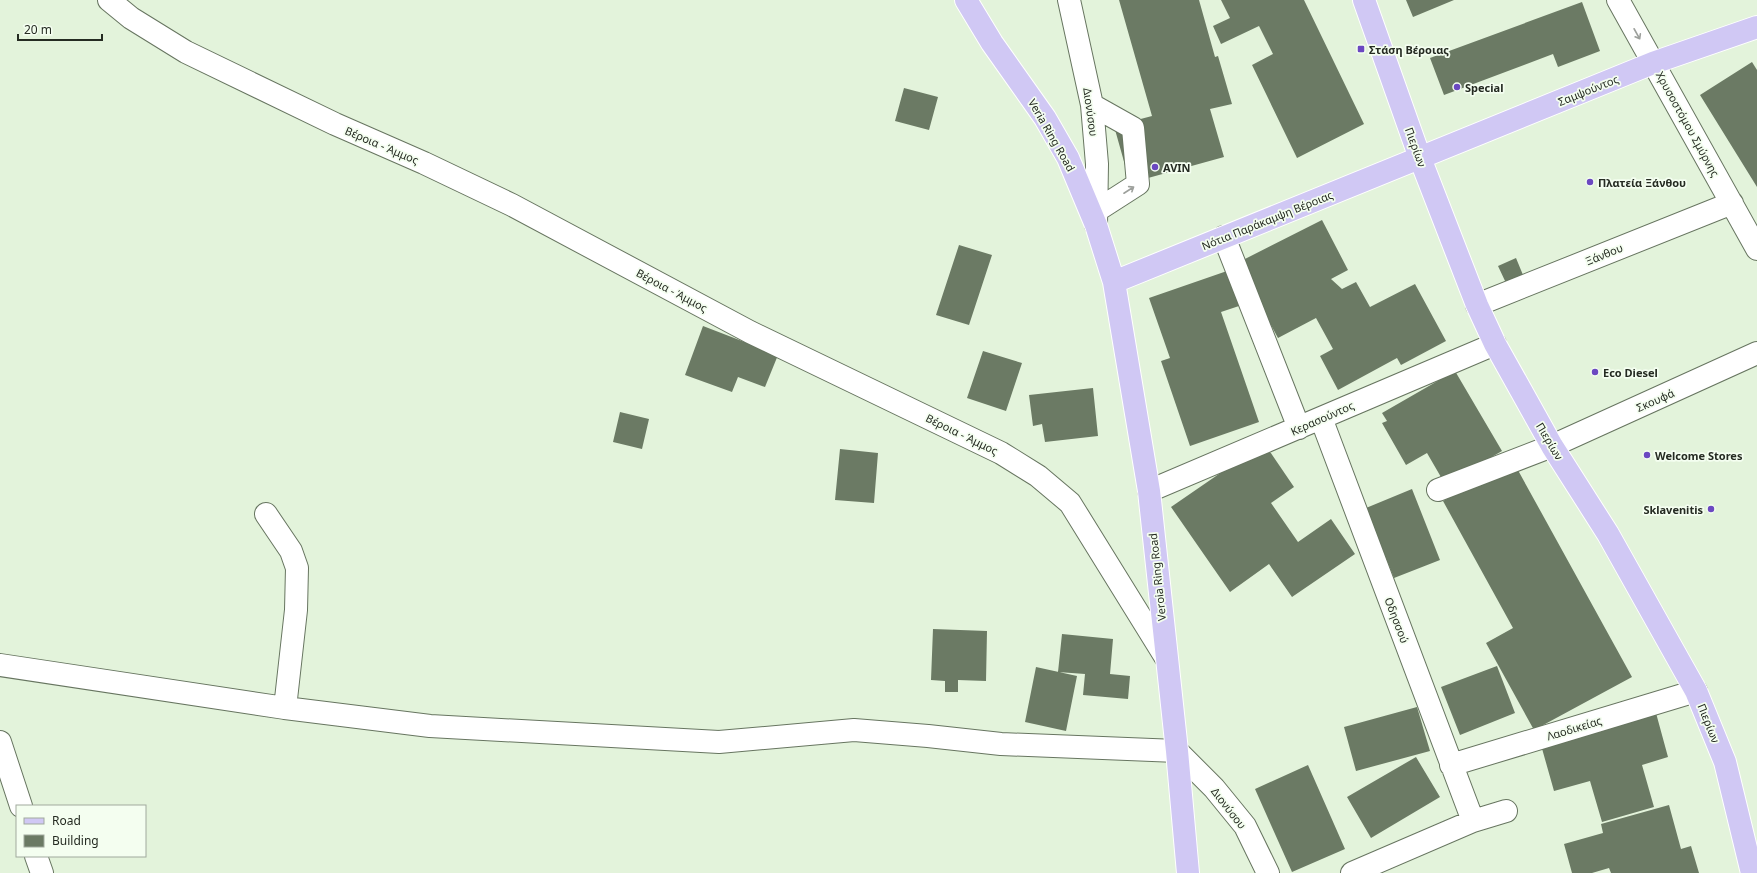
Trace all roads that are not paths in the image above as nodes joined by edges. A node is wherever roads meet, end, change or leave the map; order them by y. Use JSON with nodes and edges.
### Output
{"nodes":[{"id":1,"x":109,"y":0,"type":"edge"},
{"id":2,"x":966,"y":0,"type":"edge"},
{"id":3,"x":1069,"y":0,"type":"edge"},
{"id":4,"x":1364,"y":0,"type":"edge"},
{"id":5,"x":1618,"y":0,"type":"edge"},
{"id":6,"x":1757,"y":27,"type":"edge"},
{"id":7,"x":1653,"y":63,"type":"junction"},
{"id":8,"x":1092,"y":105,"type":"junction"},
{"id":9,"x":1420,"y":158,"type":"junction"},
{"id":10,"x":1732,"y":202,"type":"junction"},
{"id":11,"x":1096,"y":218,"type":"junction"},
{"id":12,"x":1224,"y":237,"type":"junction"},
{"id":13,"x":1757,"y":249,"type":"edge"},
{"id":14,"x":1114,"y":282,"type":"junction"},
{"id":15,"x":1476,"y":304,"type":"junction"},
{"id":16,"x":1494,"y":344,"type":"junction"},
{"id":17,"x":1757,"y":353,"type":"edge"},
{"id":18,"x":1321,"y":418,"type":"junction"},
{"id":19,"x":1299,"y":428,"type":"junction"},
{"id":20,"x":1552,"y":446,"type":"junction"},
{"id":21,"x":1438,"y":490,"type":"dead end"},
{"id":22,"x":1149,"y":491,"type":"junction"},
{"id":23,"x":266,"y":514,"type":"dead end"},
{"id":24,"x":1166,"y":658,"type":"junction"},
{"id":25,"x":0,"y":665,"type":"edge"},
{"id":26,"x":1696,"y":691,"type":"junction"},
{"id":27,"x":286,"y":708,"type":"junction"},
{"id":28,"x":0,"y":742,"type":"edge"},
{"id":29,"x":1177,"y":751,"type":"junction"},
{"id":30,"x":1451,"y":765,"type":"junction"},
{"id":31,"x":20,"y":805,"type":"edge"},
{"id":32,"x":1506,"y":811,"type":"dead end"},
{"id":33,"x":1473,"y":821,"type":"junction"},
{"id":34,"x":36,"y":857,"type":"edge"},
{"id":35,"x":42,"y":873,"type":"edge"},
{"id":36,"x":1188,"y":873,"type":"edge"},
{"id":37,"x":1268,"y":873,"type":"edge"},
{"id":38,"x":1352,"y":873,"type":"edge"},
{"id":39,"x":1752,"y":873,"type":"edge"}],
"edges":[{"from":1,"to":24,"type":"street","name":"Βέροια - Άμμος"},
{"from":2,"to":11,"type":"main road","name":"Veria Ring Road"},
{"from":3,"to":8,"type":"street","name":"Διονύσου"},
{"from":4,"to":9,"type":"main road","name":"Πιερίων"},
{"from":5,"to":7,"type":"street","name":"Χρυσοστόμου Σμύρνης","one_way":true},
{"from":6,"to":7,"type":"main road","name":"Σαμψούντος"},
{"from":7,"to":9,"type":"main road","name":"Σαμψούντος"},
{"from":7,"to":10,"type":"street","name":"Χρυσοστόμου Σμύρνης"},
{"from":8,"to":11,"type":"street","name":"Διονύσου"},
{"from":11,"to":8,"type":"street","one_way":true},
{"from":9,"to":12,"type":"main road","name":"Νότια Παράκαμψη Βέροιας"},
{"from":9,"to":15,"type":"main road","name":"Πιερίων"},
{"from":10,"to":13,"type":"street","name":"Χρυσοστόμου Σμύρνης"},
{"from":10,"to":15,"type":"street","name":"Ξάνθου"},
{"from":11,"to":14,"type":"main road","name":"Veria Ring Road"},
{"from":12,"to":14,"type":"main road","name":"Νότια Παράκαμψη Βέροιας"},
{"from":12,"to":19,"type":"street"},
{"from":14,"to":22,"type":"main road","name":"Verοia Ring Road"},
{"from":15,"to":16,"type":"main road","name":"Πιερίων"},
{"from":16,"to":18,"type":"street","name":"Κερασούντος"},
{"from":16,"to":20,"type":"main road","name":"Πιερίων"},
{"from":17,"to":20,"type":"street","name":"Σκουφά"},
{"from":18,"to":19,"type":"street","name":"Κερασούντος"},
{"from":18,"to":30,"type":"street","name":"Οδησσού"},
{"from":19,"to":22,"type":"street","name":"Κερασούντος"},
{"from":20,"to":21,"type":"street","name":"Σκουφά"},
{"from":20,"to":26,"type":"main road","name":"Πιερίων"},
{"from":22,"to":24,"type":"main road","name":"Verοia Ring Road"},
{"from":23,"to":27,"type":"street"},
{"from":24,"to":29,"type":"main road","name":"Verοia Ring Road"},
{"from":25,"to":27,"type":"street"},
{"from":26,"to":30,"type":"street","name":"Λαοδικείας"},
{"from":26,"to":39,"type":"main road","name":"Πιερίων"},
{"from":27,"to":29,"type":"street"},
{"from":28,"to":31,"type":"street"},
{"from":29,"to":36,"type":"main road","name":"Verοia Ring Road"},
{"from":29,"to":37,"type":"street","name":"Διονύσου"},
{"from":30,"to":33,"type":"street","name":"Οδησσού"},
{"from":32,"to":33,"type":"street"},
{"from":33,"to":38,"type":"street"},
{"from":34,"to":35,"type":"street"}]}
